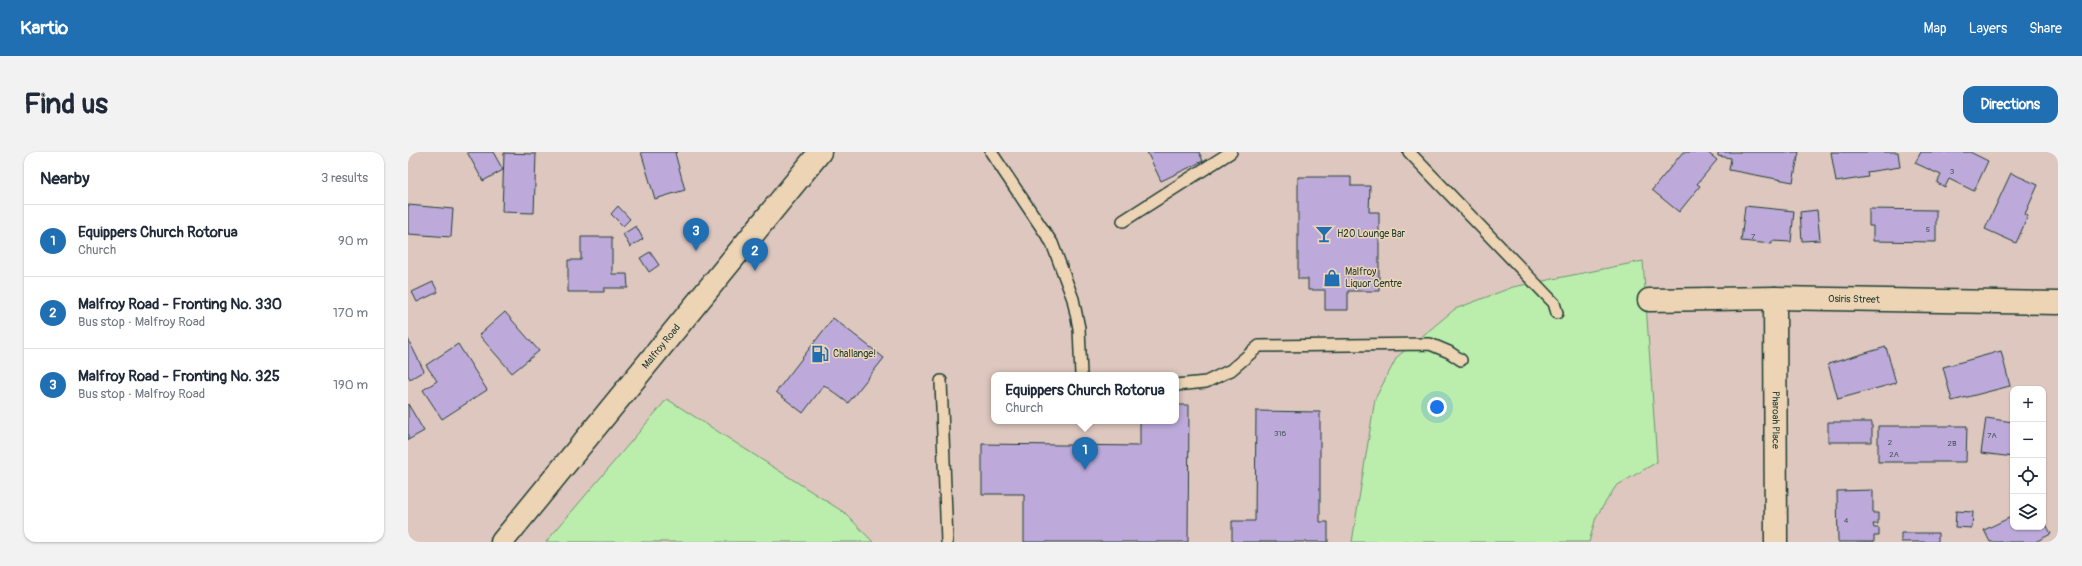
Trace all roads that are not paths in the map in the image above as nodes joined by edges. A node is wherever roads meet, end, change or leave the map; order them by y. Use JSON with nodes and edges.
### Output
{"nodes":[{"id":1,"x":820,"y":152,"type":"edge"},
{"id":2,"x":991,"y":152,"type":"edge"},
{"id":3,"x":1231,"y":152,"type":"edge"},
{"id":4,"x":1409,"y":152,"type":"edge"},
{"id":5,"x":1123,"y":221,"type":"dead end"},
{"id":6,"x":1776,"y":298,"type":"junction"},
{"id":7,"x":1649,"y":300,"type":"dead end"},
{"id":8,"x":2058,"y":303,"type":"edge"},
{"id":9,"x":1557,"y":313,"type":"dead end"},
{"id":10,"x":1461,"y":360,"type":"dead end"},
{"id":11,"x":1081,"y":372,"type":"edge"},
{"id":12,"x":941,"y":381,"type":"dead end"},
{"id":13,"x":1179,"y":385,"type":"edge"},
{"id":14,"x":502,"y":542,"type":"edge"},
{"id":15,"x":947,"y":542,"type":"edge"},
{"id":16,"x":1776,"y":542,"type":"edge"}],
"edges":[{"from":1,"to":14,"type":"street","name":"Malfroy Road"},
{"from":2,"to":11,"type":"lane"},
{"from":3,"to":5,"type":"lane"},
{"from":4,"to":9,"type":"lane"},
{"from":6,"to":7,"type":"street","name":"Osiris Street"},
{"from":6,"to":8,"type":"street","name":"Osiris Street"},
{"from":6,"to":16,"type":"street","name":"Pharoah Place"},
{"from":10,"to":13,"type":"lane"},
{"from":12,"to":15,"type":"lane"}]}
